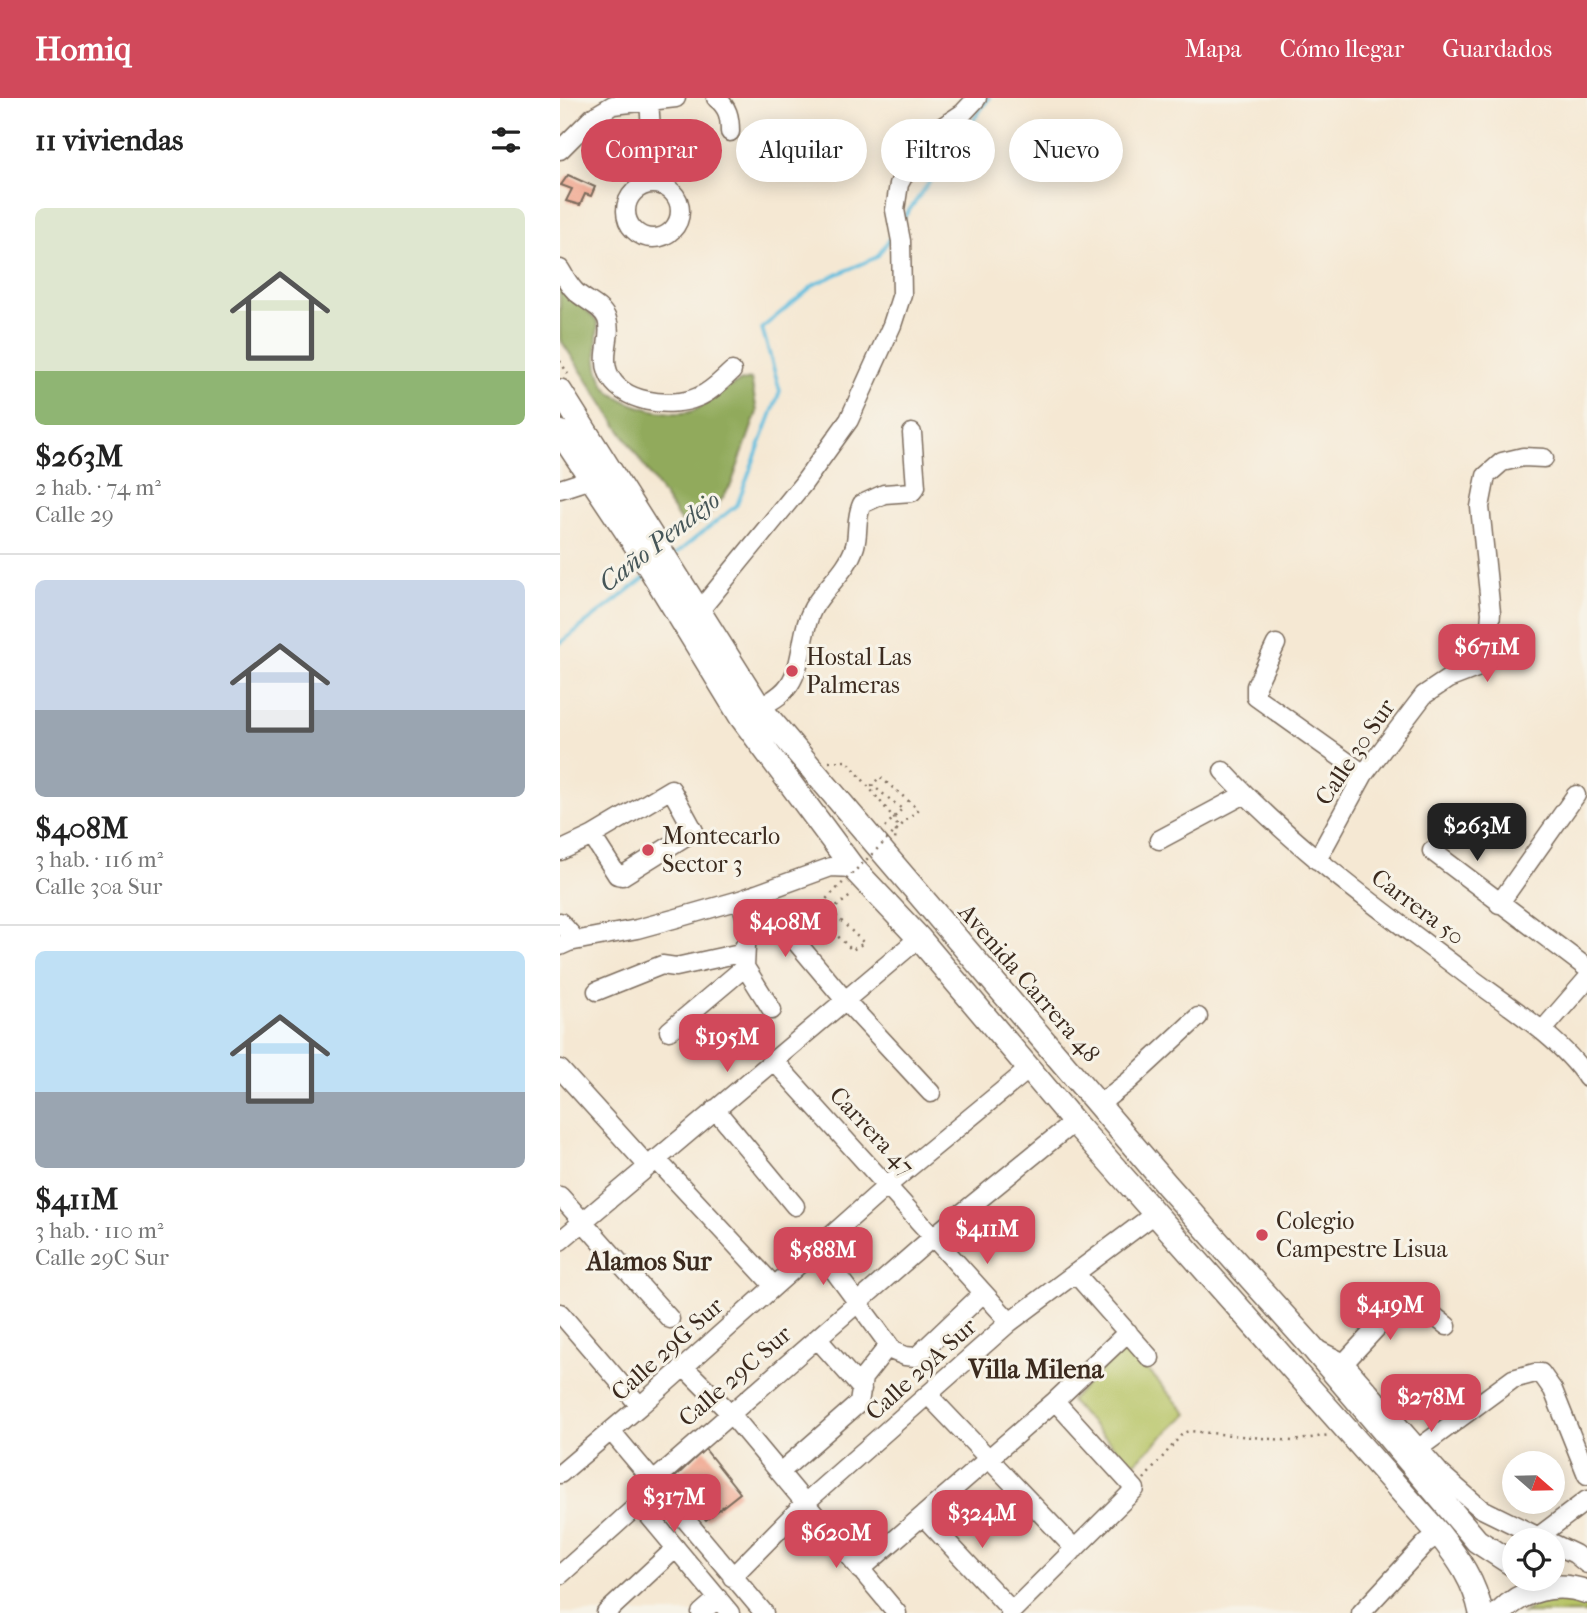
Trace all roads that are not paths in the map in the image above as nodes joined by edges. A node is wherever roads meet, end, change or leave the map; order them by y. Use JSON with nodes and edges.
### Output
{"nodes":[{"id":1,"x":676,"y":98,"type":"edge"},
{"id":2,"x":716,"y":98,"type":"edge"},
{"id":3,"x":977,"y":98,"type":"edge"},
{"id":4,"x":649,"y":101,"type":"junction"},
{"id":5,"x":615,"y":102,"type":"edge"},
{"id":6,"x":730,"y":132,"type":"dead end"},
{"id":7,"x":560,"y":150,"type":"edge"},
{"id":8,"x":655,"y":184,"type":"dead end"},
{"id":9,"x":560,"y":269,"type":"edge"},
{"id":10,"x":732,"y":371,"type":"dead end"},
{"id":11,"x":560,"y":391,"type":"edge"},
{"id":12,"x":560,"y":432,"type":"edge"},
{"id":13,"x":912,"y":433,"type":"dead end"},
{"id":14,"x":1544,"y":458,"type":"dead end"},
{"id":15,"x":591,"y":479,"type":"junction"},
{"id":16,"x":560,"y":489,"type":"edge"},
{"id":17,"x":651,"y":552,"type":"junction"},
{"id":18,"x":690,"y":608,"type":"junction"},
{"id":19,"x":1276,"y":644,"type":"dead end"},
{"id":20,"x":760,"y":708,"type":"junction"},
{"id":21,"x":1223,"y":771,"type":"dead end"},
{"id":22,"x":1364,"y":774,"type":"junction"},
{"id":23,"x":1245,"y":794,"type":"junction"},
{"id":24,"x":1576,"y":795,"type":"dead end"},
{"id":25,"x":592,"y":836,"type":"junction"},
{"id":26,"x":1160,"y":840,"type":"dead end"},
{"id":27,"x":560,"y":851,"type":"edge"},
{"id":28,"x":1432,"y":851,"type":"dead end"},
{"id":29,"x":1317,"y":860,"type":"junction"},
{"id":30,"x":853,"y":868,"type":"junction"},
{"id":31,"x":748,"y":897,"type":"junction"},
{"id":32,"x":1499,"y":904,"type":"junction"},
{"id":33,"x":560,"y":922,"type":"edge"},
{"id":34,"x":919,"y":938,"type":"junction"},
{"id":35,"x":568,"y":943,"type":"edge"},
{"id":36,"x":746,"y":946,"type":"junction"},
{"id":37,"x":745,"y":967,"type":"junction"},
{"id":38,"x":1587,"y":968,"type":"edge"},
{"id":39,"x":1587,"y":979,"type":"edge"},
{"id":40,"x":597,"y":991,"type":"dead end"},
{"id":41,"x":844,"y":999,"type":"junction"},
{"id":42,"x":772,"y":1010,"type":"dead end"},
{"id":43,"x":1198,"y":1017,"type":"dead end"},
{"id":44,"x":668,"y":1031,"type":"dead end"},
{"id":45,"x":1542,"y":1031,"type":"junction"},
{"id":46,"x":773,"y":1060,"type":"junction"},
{"id":47,"x":560,"y":1069,"type":"edge"},
{"id":48,"x":1029,"y":1069,"type":"junction"},
{"id":49,"x":1587,"y":1078,"type":"edge"},
{"id":50,"x":932,"y":1093,"type":"dead end"},
{"id":51,"x":1098,"y":1105,"type":"junction"},
{"id":52,"x":715,"y":1109,"type":"junction"},
{"id":53,"x":1074,"y":1122,"type":"junction"},
{"id":54,"x":652,"y":1163,"type":"junction"},
{"id":55,"x":888,"y":1185,"type":"junction"},
{"id":56,"x":560,"y":1196,"type":"edge"},
{"id":57,"x":795,"y":1206,"type":"dead end"},
{"id":58,"x":1156,"y":1213,"type":"junction"},
{"id":59,"x":582,"y":1222,"type":"junction"},
{"id":60,"x":934,"y":1236,"type":"junction"},
{"id":61,"x":560,"y":1241,"type":"edge"},
{"id":62,"x":818,"y":1249,"type":"junction"},
{"id":63,"x":1074,"y":1273,"type":"junction"},
{"id":64,"x":774,"y":1286,"type":"junction"},
{"id":65,"x":978,"y":1298,"type":"dead end"},
{"id":66,"x":859,"y":1302,"type":"junction"},
{"id":67,"x":560,"y":1313,"type":"edge"},
{"id":68,"x":670,"y":1319,"type":"dead end"},
{"id":69,"x":1010,"y":1322,"type":"junction"},
{"id":70,"x":1447,"y":1326,"type":"dead end"},
{"id":71,"x":1128,"y":1332,"type":"junction"},
{"id":72,"x":822,"y":1344,"type":"dead end"},
{"id":73,"x":1312,"y":1347,"type":"junction"},
{"id":74,"x":888,"y":1349,"type":"junction"},
{"id":75,"x":1150,"y":1358,"type":"dead end"},
{"id":76,"x":1344,"y":1363,"type":"junction"},
{"id":77,"x":682,"y":1366,"type":"junction"},
{"id":78,"x":862,"y":1389,"type":"junction"},
{"id":79,"x":929,"y":1396,"type":"junction"},
{"id":80,"x":1055,"y":1401,"type":"junction"},
{"id":81,"x":640,"y":1406,"type":"junction"},
{"id":82,"x":730,"y":1413,"type":"junction"},
{"id":83,"x":611,"y":1431,"type":"junction"},
{"id":84,"x":1419,"y":1448,"type":"junction"},
{"id":85,"x":987,"y":1458,"type":"junction"},
{"id":86,"x":786,"y":1467,"type":"dead end"},
{"id":87,"x":560,"y":1474,"type":"edge"},
{"id":88,"x":1587,"y":1475,"type":"edge"},
{"id":89,"x":655,"y":1480,"type":"junction"},
{"id":90,"x":1587,"y":1500,"type":"edge"},
{"id":91,"x":806,"y":1502,"type":"junction"},
{"id":92,"x":923,"y":1516,"type":"junction"},
{"id":93,"x":1521,"y":1528,"type":"edge"},
{"id":94,"x":1558,"y":1528,"type":"edge"},
{"id":95,"x":1439,"y":1534,"type":"junction"},
{"id":96,"x":676,"y":1548,"type":"junction"},
{"id":97,"x":1075,"y":1549,"type":"junction"},
{"id":98,"x":1565,"y":1549,"type":"edge"},
{"id":99,"x":1502,"y":1557,"type":"edge"},
{"id":100,"x":1587,"y":1564,"type":"edge"},
{"id":101,"x":860,"y":1570,"type":"junction"},
{"id":102,"x":560,"y":1575,"type":"edge"},
{"id":103,"x":732,"y":1577,"type":"junction"},
{"id":104,"x":1577,"y":1590,"type":"edge"},
{"id":105,"x":718,"y":1598,"type":"junction"},
{"id":106,"x":1011,"y":1612,"type":"edge"},
{"id":107,"x":606,"y":1613,"type":"edge"},
{"id":108,"x":701,"y":1613,"type":"edge"},
{"id":109,"x":730,"y":1613,"type":"edge"},
{"id":110,"x":764,"y":1613,"type":"edge"},
{"id":111,"x":897,"y":1613,"type":"edge"},
{"id":112,"x":1362,"y":1613,"type":"edge"},
{"id":113,"x":1481,"y":1613,"type":"edge"},
{"id":114,"x":1500,"y":1613,"type":"edge"}],
"edges":[{"from":1,"to":4,"type":"street"},
{"from":2,"to":6,"type":"street"},
{"from":3,"to":18,"type":"street"},
{"from":4,"to":5,"type":"street"},
{"from":4,"to":8,"type":"street"},
{"from":5,"to":7,"type":"street"},
{"from":9,"to":10,"type":"street"},
{"from":11,"to":17,"type":"main road","name":"Avenida Carrera 48"},
{"from":12,"to":15,"type":"main road","name":"Avenida Carrera 48"},
{"from":13,"to":20,"type":"street"},
{"from":14,"to":22,"type":"street","name":"Calle 30 Sur"},
{"from":15,"to":16,"type":"street"},
{"from":15,"to":17,"type":"main road","name":"Avenida Carrera 48"},
{"from":17,"to":18,"type":"main road","name":"Avenida Carrera 48"},
{"from":18,"to":20,"type":"main road","name":"Avenida Carrera 48"},
{"from":18,"to":30,"type":"main road","name":"Avenida Carrera 48"},
{"from":19,"to":22,"type":"street"},
{"from":20,"to":51,"type":"main road","name":"Avenida Carrera 48"},
{"from":21,"to":23,"type":"street","name":"Carrera 50"},
{"from":22,"to":29,"type":"street","name":"Calle 30 Sur"},
{"from":23,"to":26,"type":"street"},
{"from":23,"to":29,"type":"street","name":"Carrera 50"},
{"from":24,"to":32,"type":"street"},
{"from":25,"to":25,"type":"street"},
{"from":25,"to":27,"type":"street"},
{"from":28,"to":32,"type":"street"},
{"from":29,"to":45,"type":"street","name":"Carrera 50"},
{"from":30,"to":31,"type":"street"},
{"from":30,"to":34,"type":"main road","name":"Avenida Carrera 48"},
{"from":31,"to":35,"type":"street"},
{"from":31,"to":36,"type":"street"},
{"from":31,"to":41,"type":"street"},
{"from":32,"to":38,"type":"street"},
{"from":33,"to":35,"type":"street"},
{"from":34,"to":41,"type":"street"},
{"from":34,"to":48,"type":"main road","name":"Avenida Carrera 48"},
{"from":36,"to":37,"type":"street"},
{"from":36,"to":40,"type":"street"},
{"from":37,"to":42,"type":"street"},
{"from":37,"to":44,"type":"street"},
{"from":39,"to":45,"type":"street"},
{"from":41,"to":46,"type":"street"},
{"from":41,"to":50,"type":"street"},
{"from":43,"to":51,"type":"street"},
{"from":45,"to":49,"type":"street","name":"Carrera 50"},
{"from":46,"to":52,"type":"street"},
{"from":46,"to":55,"type":"street","name":"Carrera 47"},
{"from":47,"to":54,"type":"street"},
{"from":48,"to":53,"type":"main road","name":"Avenida Carrera 48"},
{"from":48,"to":55,"type":"street","name":"Calle 29G Sur"},
{"from":51,"to":73,"type":"main road","name":"Avenida Carrera 48"},
{"from":52,"to":54,"type":"street"},
{"from":52,"to":57,"type":"street"},
{"from":53,"to":58,"type":"main road","name":"Avenida Carrera 48"},
{"from":53,"to":60,"type":"street","name":"Calle 29C Sur"},
{"from":54,"to":59,"type":"street"},
{"from":54,"to":64,"type":"street"},
{"from":55,"to":60,"type":"street","name":"Carrera 47"},
{"from":55,"to":62,"type":"street","name":"Calle 29G Sur"},
{"from":56,"to":59,"type":"street"},
{"from":58,"to":63,"type":"street","name":"Calle 29A Sur"},
{"from":58,"to":95,"type":"main road","name":"Avenida Carrera 48"},
{"from":59,"to":61,"type":"street"},
{"from":59,"to":68,"type":"street"},
{"from":60,"to":66,"type":"street","name":"Calle 29C Sur"},
{"from":60,"to":69,"type":"street","name":"Carrera 47"},
{"from":62,"to":64,"type":"street","name":"Calle 29G Sur"},
{"from":62,"to":66,"type":"street"},
{"from":63,"to":69,"type":"street","name":"Calle 29A Sur"},
{"from":63,"to":71,"type":"street"},
{"from":64,"to":77,"type":"street","name":"Calle 29G Sur"},
{"from":65,"to":74,"type":"street"},
{"from":66,"to":74,"type":"street"},
{"from":66,"to":82,"type":"street","name":"Calle 29C Sur"},
{"from":67,"to":81,"type":"street"},
{"from":69,"to":79,"type":"street","name":"Calle 29A Sur"},
{"from":70,"to":76,"type":"street"},
{"from":71,"to":75,"type":"street"},
{"from":71,"to":80,"type":"street"},
{"from":72,"to":78,"type":"street"},
{"from":73,"to":76,"type":"street"},
{"from":73,"to":99,"type":"main road","name":"Avenida Carrera 48"},
{"from":74,"to":78,"type":"street"},
{"from":76,"to":84,"type":"street"},
{"from":77,"to":81,"type":"street","name":"Calle 29G Sur"},
{"from":77,"to":82,"type":"street"},
{"from":78,"to":86,"type":"street"},
{"from":79,"to":85,"type":"street"},
{"from":79,"to":91,"type":"street","name":"Calle 29A Sur"},
{"from":80,"to":85,"type":"street"},
{"from":80,"to":97,"type":"street"},
{"from":81,"to":83,"type":"street","name":"Calle 29G Sur"},
{"from":82,"to":89,"type":"street","name":"Calle 29C Sur"},
{"from":82,"to":91,"type":"street"},
{"from":83,"to":87,"type":"street","name":"Calle 29G Sur"},
{"from":83,"to":89,"type":"street"},
{"from":84,"to":88,"type":"street"},
{"from":84,"to":93,"type":"street"},
{"from":85,"to":92,"type":"street"},
{"from":85,"to":97,"type":"street"},
{"from":89,"to":103,"type":"street"},
{"from":90,"to":94,"type":"street"},
{"from":91,"to":101,"type":"street"},
{"from":91,"to":103,"type":"street","name":"Calle 29A Sur"},
{"from":92,"to":101,"type":"street"},
{"from":92,"to":106,"type":"street"},
{"from":95,"to":112,"type":"street"},
{"from":95,"to":113,"type":"main road","name":"Avenida Carrera 48"},
{"from":96,"to":102,"type":"street"},
{"from":96,"to":105,"type":"street"},
{"from":96,"to":107,"type":"street"},
{"from":97,"to":106,"type":"street"},
{"from":98,"to":100,"type":"street"},
{"from":101,"to":111,"type":"street"},
{"from":103,"to":110,"type":"street"},
{"from":104,"to":114,"type":"main road"},
{"from":105,"to":108,"type":"street"},
{"from":105,"to":109,"type":"street"}]}
